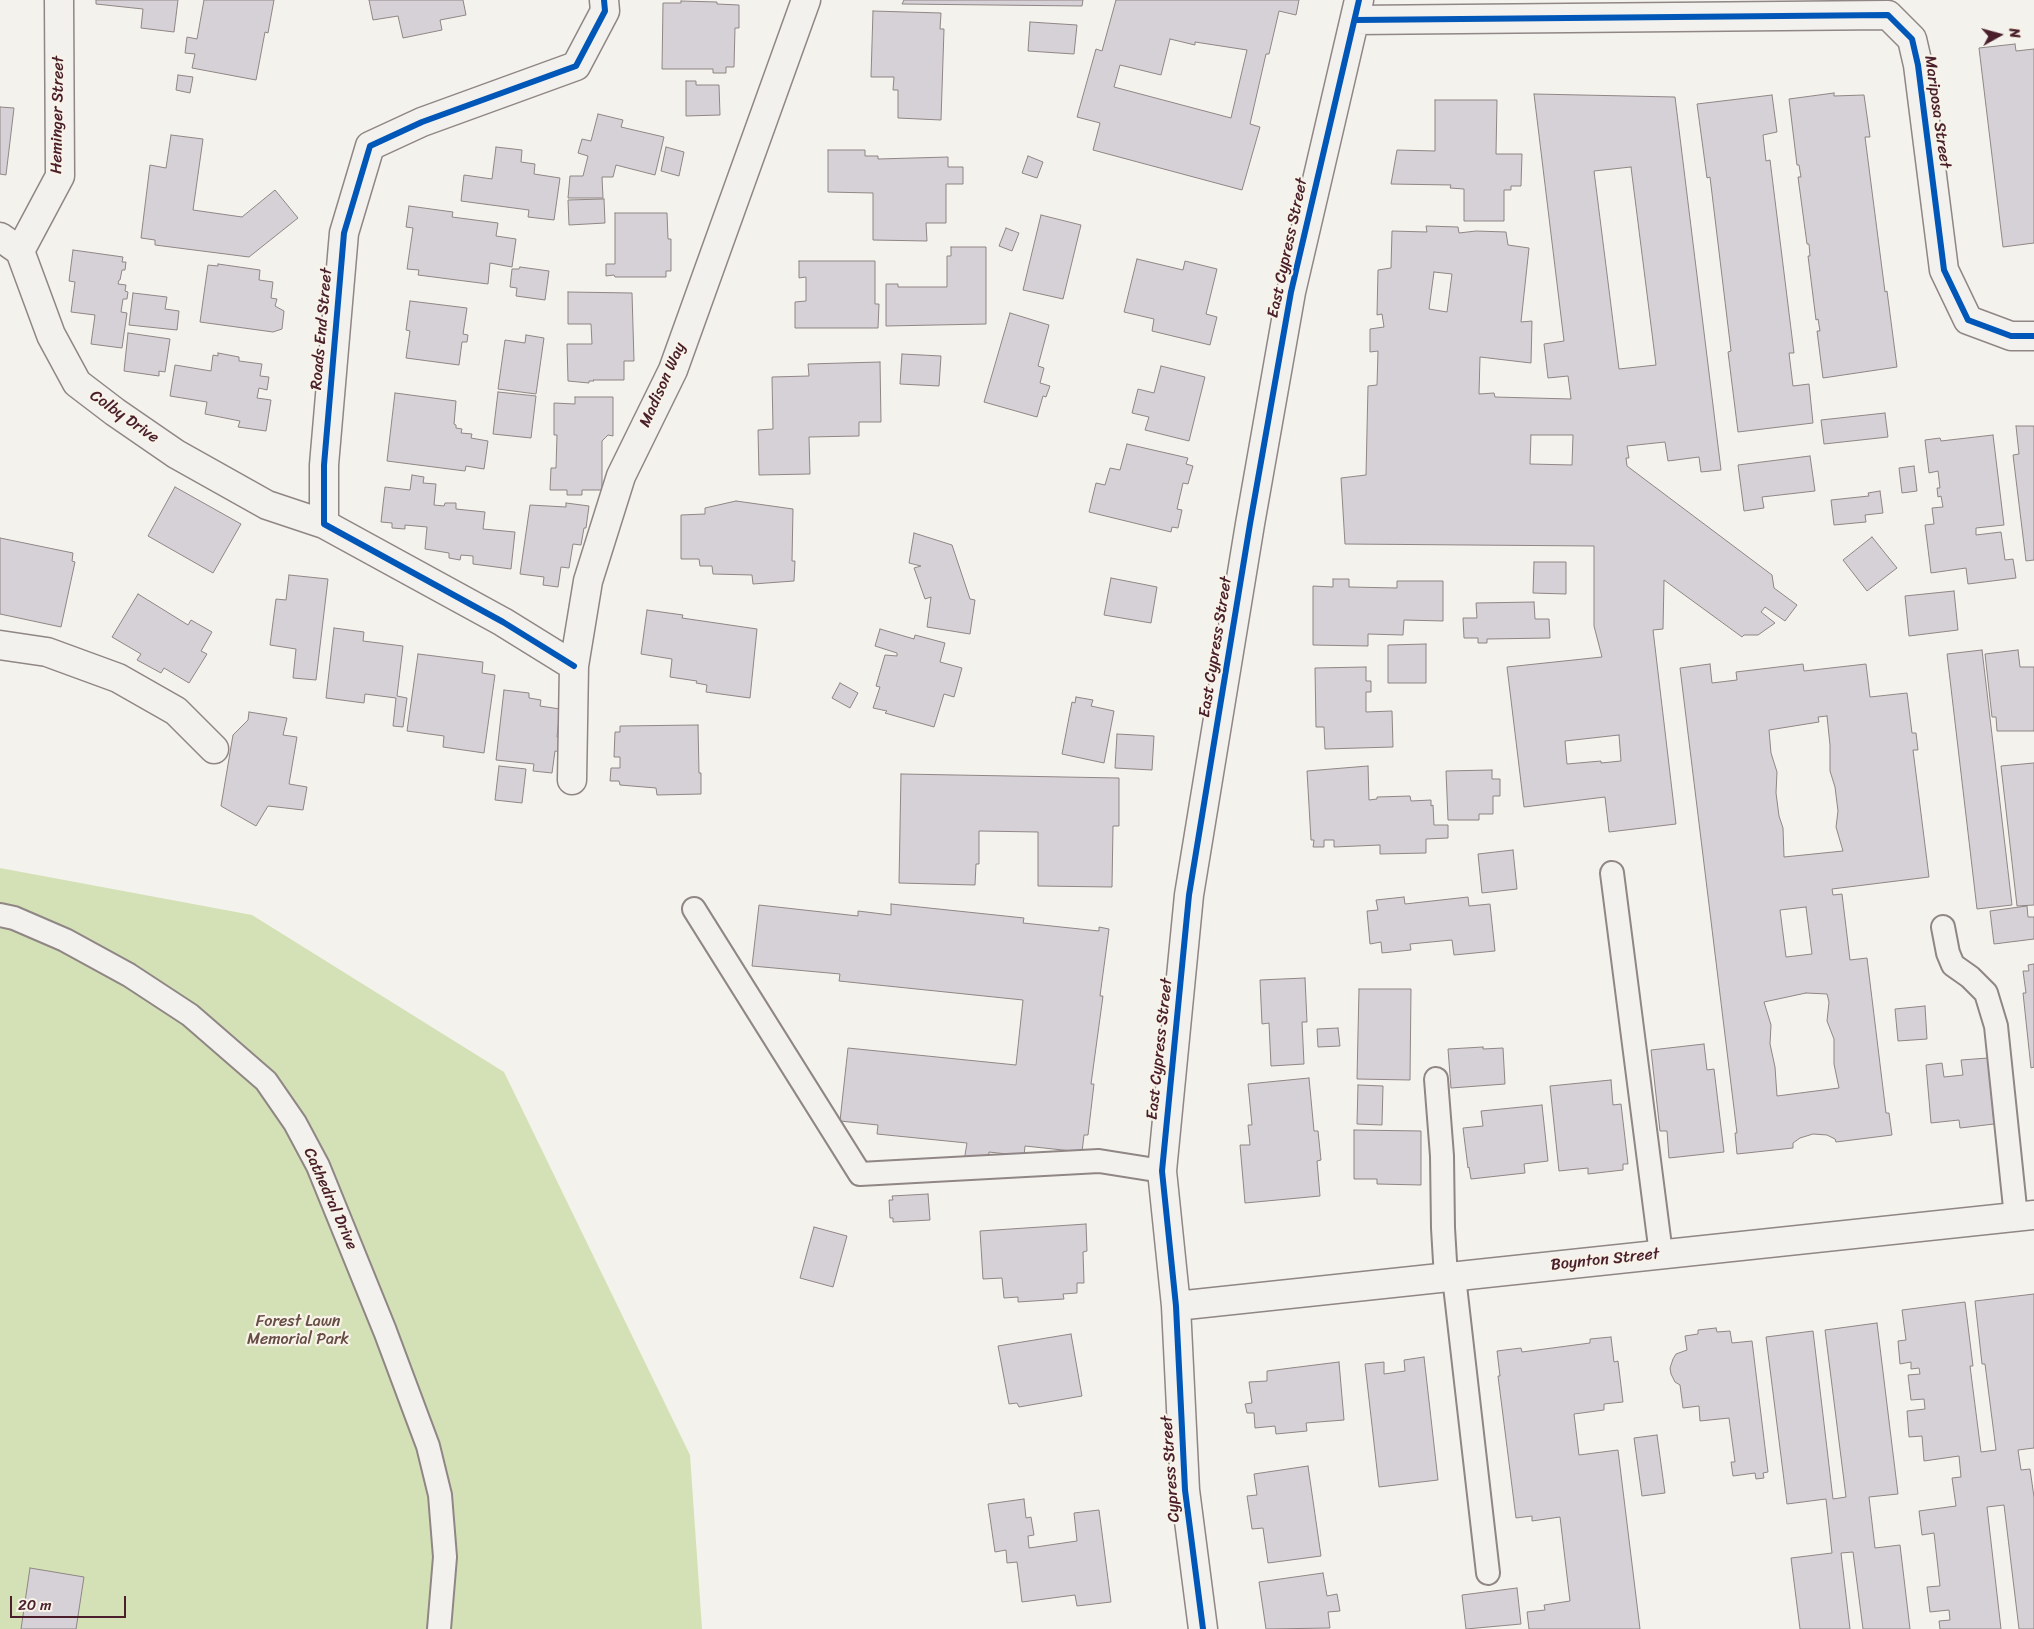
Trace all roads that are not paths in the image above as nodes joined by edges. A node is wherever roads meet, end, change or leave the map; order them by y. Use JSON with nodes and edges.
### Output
{"nodes":[{"id":1,"x":59,"y":0,"type":"edge"},
{"id":2,"x":604,"y":0,"type":"edge"},
{"id":3,"x":806,"y":0,"type":"edge"},
{"id":4,"x":1357,"y":10,"type":"edge"},
{"id":5,"x":10,"y":244,"type":"edge"},
{"id":6,"x":2034,"y":336,"type":"edge"},
{"id":7,"x":324,"y":524,"type":"junction"},
{"id":8,"x":0,"y":645,"type":"edge"},
{"id":9,"x":574,"y":666,"type":"junction"},
{"id":10,"x":214,"y":749,"type":"dead end"},
{"id":11,"x":572,"y":780,"type":"dead end"},
{"id":12,"x":1612,"y":873,"type":"dead end"},
{"id":13,"x":694,"y":908,"type":"dead end"},
{"id":14,"x":0,"y":915,"type":"edge"},
{"id":15,"x":1944,"y":927,"type":"dead end"},
{"id":16,"x":1436,"y":1079,"type":"dead end"},
{"id":17,"x":1162,"y":1171,"type":"junction"},
{"id":18,"x":2025,"y":1216,"type":"edge"},
{"id":19,"x":1661,"y":1254,"type":"junction"},
{"id":20,"x":1450,"y":1277,"type":"junction"},
{"id":21,"x":1176,"y":1306,"type":"junction"},
{"id":22,"x":1488,"y":1573,"type":"dead end"},
{"id":23,"x":439,"y":1629,"type":"edge"},
{"id":24,"x":1203,"y":1629,"type":"edge"}],
"edges":[{"from":1,"to":5,"type":"street","name":"Heminger Street"},
{"from":2,"to":7,"type":"street","name":"Roads End Street"},
{"from":3,"to":9,"type":"street","name":"Madison Way"},
{"from":4,"to":6,"type":"street","name":"Mariposa Street"},
{"from":4,"to":17,"type":"street","name":"East Cypress Street"},
{"from":5,"to":7,"type":"street","name":"Colby Drive"},
{"from":7,"to":9,"type":"street"},
{"from":8,"to":10,"type":"street"},
{"from":9,"to":11,"type":"street","name":"Madison Way"},
{"from":12,"to":19,"type":"lane"},
{"from":13,"to":17,"type":"lane"},
{"from":14,"to":23,"type":"lane","name":"Cathedral Drive"},
{"from":15,"to":18,"type":"lane"},
{"from":16,"to":20,"type":"lane"},
{"from":17,"to":21,"type":"street","name":"East Cypress Street"},
{"from":18,"to":19,"type":"street","name":"Boynton Street"},
{"from":19,"to":20,"type":"street","name":"Boynton Street"},
{"from":20,"to":21,"type":"street","name":"Boynton Street"},
{"from":20,"to":22,"type":"lane"},
{"from":21,"to":24,"type":"street","name":"Cypress Street"}]}
